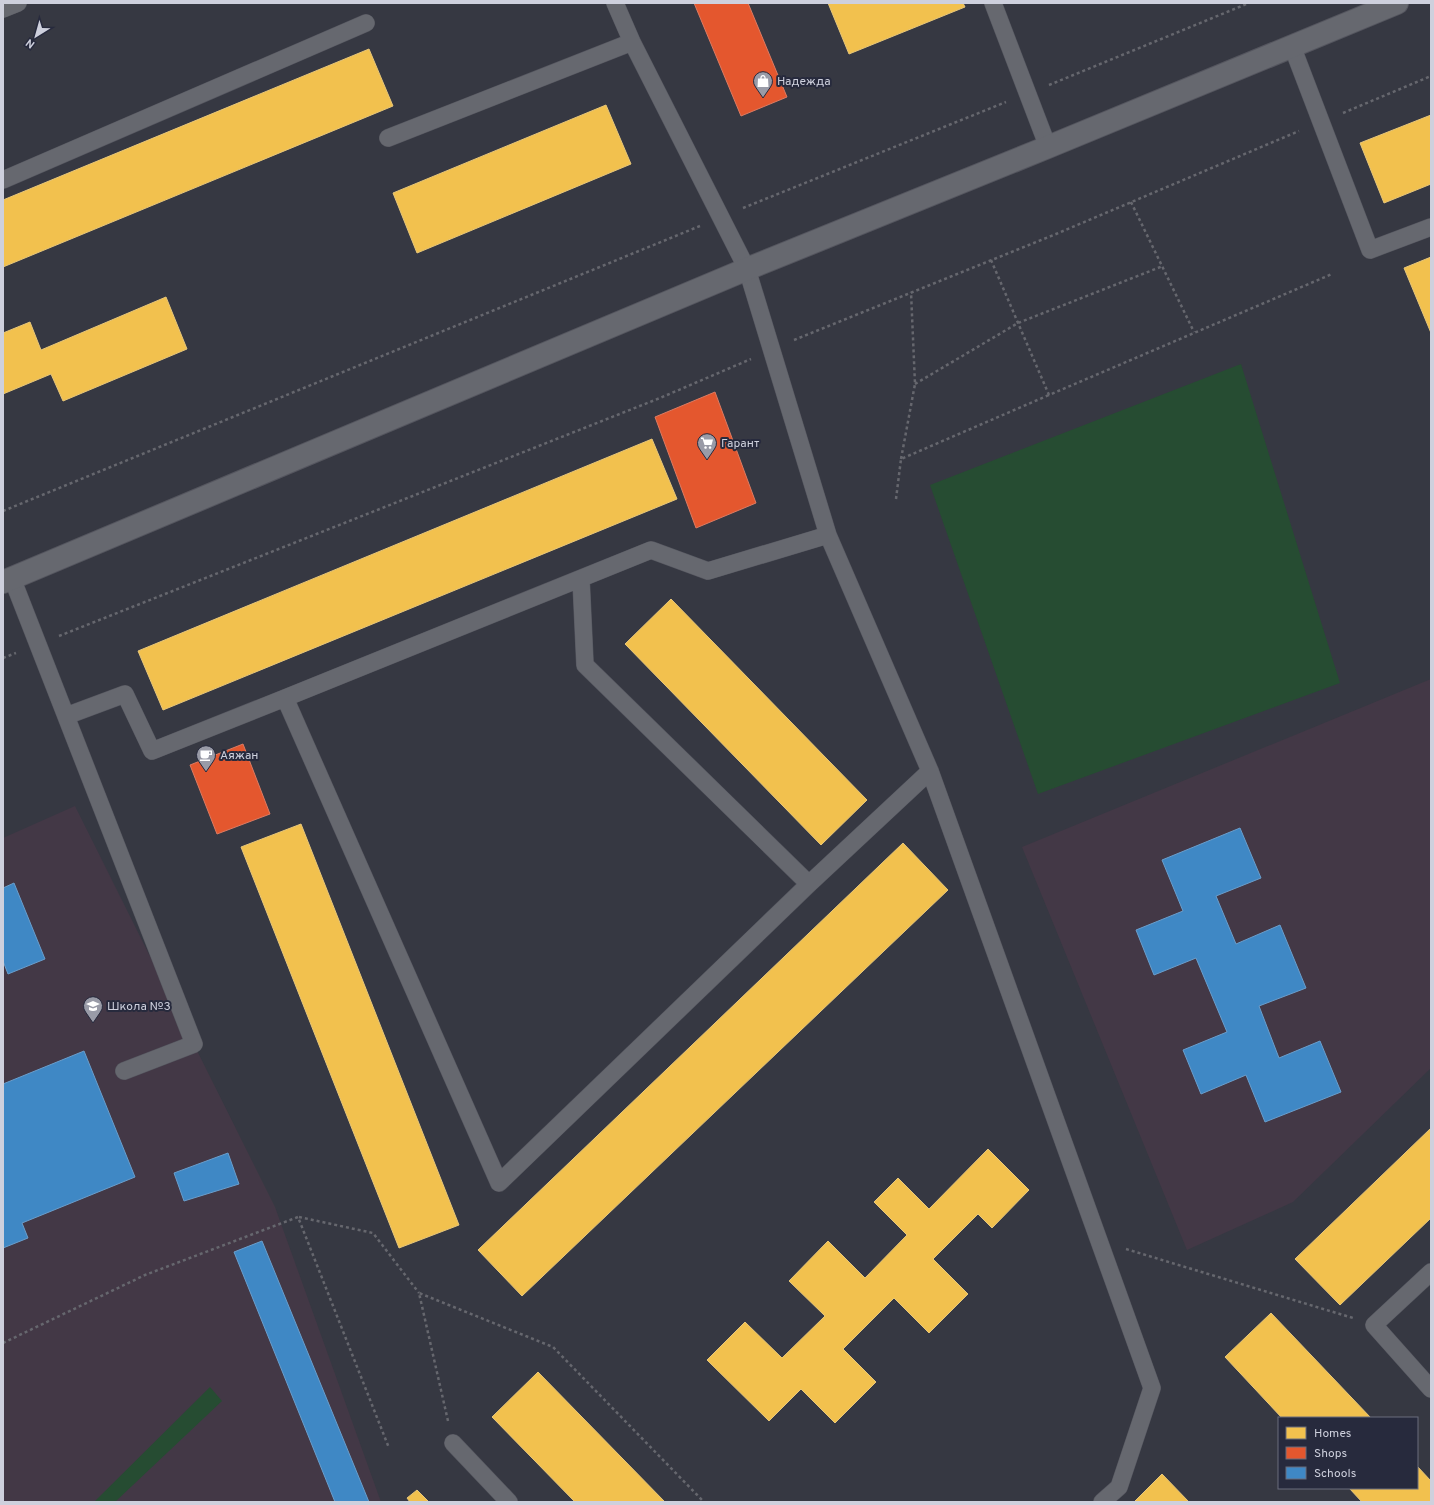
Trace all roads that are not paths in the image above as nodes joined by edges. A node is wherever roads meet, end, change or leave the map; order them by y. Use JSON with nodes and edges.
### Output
{"nodes":[{"id":1,"x":18,"y":3,"type":"edge"},
{"id":2,"x":615,"y":3,"type":"edge"},
{"id":3,"x":993,"y":3,"type":"edge"},
{"id":4,"x":1397,"y":3,"type":"edge"},
{"id":5,"x":3,"y":9,"type":"edge"},
{"id":6,"x":366,"y":23,"type":"dead end"},
{"id":7,"x":632,"y":42,"type":"junction"},
{"id":8,"x":1292,"y":46,"type":"junction"},
{"id":9,"x":388,"y":138,"type":"dead end"},
{"id":10,"x":1048,"y":147,"type":"junction"},
{"id":11,"x":3,"y":180,"type":"edge"},
{"id":12,"x":1431,"y":227,"type":"edge"},
{"id":13,"x":747,"y":269,"type":"junction"},
{"id":14,"x":828,"y":535,"type":"junction"},
{"id":15,"x":581,"y":578,"type":"junction"},
{"id":16,"x":7,"y":580,"type":"edge"},
{"id":17,"x":285,"y":698,"type":"junction"},
{"id":18,"x":66,"y":716,"type":"junction"},
{"id":19,"x":930,"y":771,"type":"junction"},
{"id":20,"x":809,"y":884,"type":"junction"},
{"id":21,"x":124,"y":1071,"type":"dead end"},
{"id":22,"x":1431,"y":1272,"type":"edge"},
{"id":23,"x":1431,"y":1389,"type":"edge"},
{"id":24,"x":453,"y":1443,"type":"road end"},
{"id":25,"x":508,"y":1502,"type":"edge"},
{"id":26,"x":1102,"y":1502,"type":"edge"}],
"edges":[{"from":1,"to":5,"type":"lane"},
{"from":2,"to":7,"type":"lane"},
{"from":3,"to":10,"type":"lane"},
{"from":4,"to":8,"type":"street"},
{"from":6,"to":11,"type":"lane"},
{"from":7,"to":9,"type":"lane"},
{"from":7,"to":13,"type":"lane"},
{"from":8,"to":10,"type":"street"},
{"from":8,"to":12,"type":"lane"},
{"from":10,"to":13,"type":"street"},
{"from":13,"to":14,"type":"lane"},
{"from":13,"to":16,"type":"street"},
{"from":14,"to":15,"type":"lane"},
{"from":14,"to":19,"type":"lane"},
{"from":15,"to":17,"type":"lane"},
{"from":15,"to":20,"type":"lane"},
{"from":16,"to":18,"type":"lane"},
{"from":17,"to":18,"type":"lane"},
{"from":17,"to":20,"type":"lane"},
{"from":18,"to":21,"type":"lane"},
{"from":19,"to":20,"type":"lane"},
{"from":19,"to":26,"type":"lane"},
{"from":22,"to":23,"type":"lane"},
{"from":24,"to":25,"type":"lane"}]}
